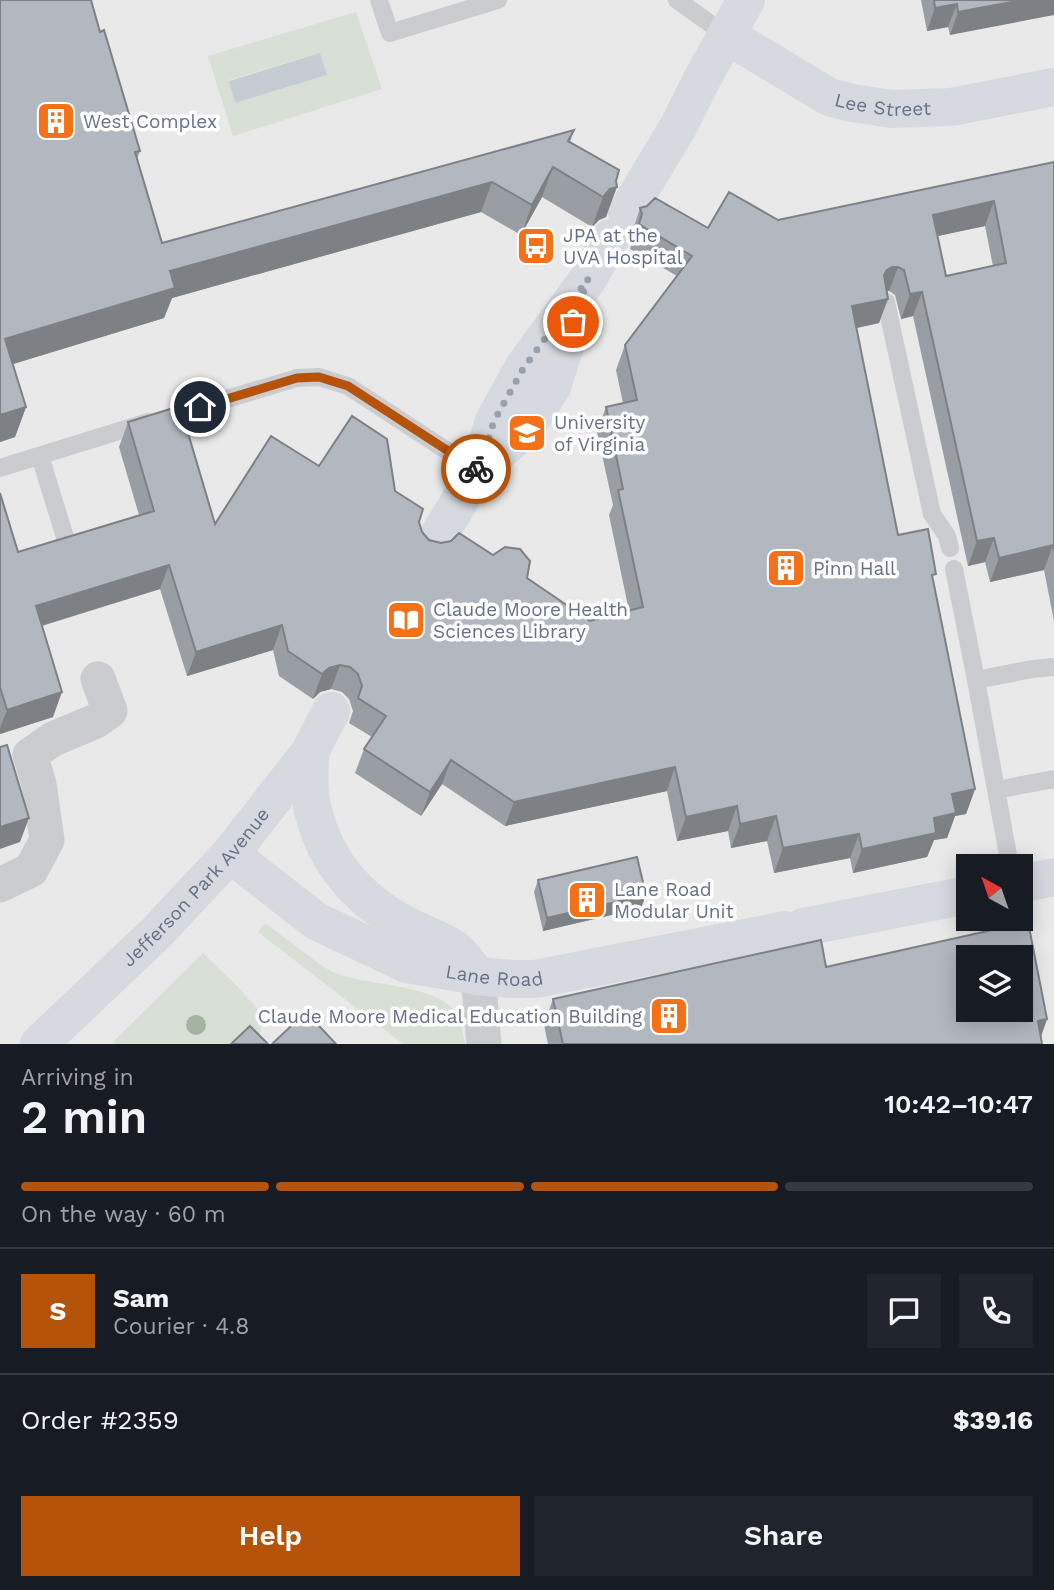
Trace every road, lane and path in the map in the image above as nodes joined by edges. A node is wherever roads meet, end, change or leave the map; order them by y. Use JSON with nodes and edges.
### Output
{"nodes":[{"id":1,"x":379,"y":0,"type":"edge"},
{"id":2,"x":498,"y":0,"type":"edge"},
{"id":3,"x":677,"y":0,"type":"edge"},
{"id":4,"x":746,"y":0,"type":"edge"},
{"id":5,"x":726,"y":35,"type":"junction"},
{"id":6,"x":1054,"y":87,"type":"edge"},
{"id":7,"x":886,"y":302,"type":"edge"},
{"id":8,"x":200,"y":407,"type":"dead end"},
{"id":9,"x":168,"y":415,"type":"edge"},
{"id":10,"x":40,"y":456,"type":"junction"},
{"id":11,"x":0,"y":468,"type":"edge"},
{"id":12,"x":478,"y":471,"type":"junction"},
{"id":13,"x":432,"y":546,"type":"edge"},
{"id":14,"x":68,"y":547,"type":"edge"},
{"id":15,"x":950,"y":548,"type":"dead end"},
{"id":16,"x":954,"y":569,"type":"dead end"},
{"id":17,"x":1054,"y":667,"type":"edge"},
{"id":18,"x":98,"y":679,"type":"dead end"},
{"id":19,"x":976,"y":680,"type":"junction"},
{"id":20,"x":331,"y":711,"type":"dead end"},
{"id":21,"x":310,"y":752,"type":"junction"},
{"id":22,"x":1054,"y":779,"type":"edge"},
{"id":23,"x":996,"y":790,"type":"junction"},
{"id":24,"x":230,"y":854,"type":"junction"},
{"id":25,"x":1008,"y":854,"type":"edge"},
{"id":26,"x":1054,"y":877,"type":"edge"},
{"id":27,"x":1033,"y":881,"type":"edge"},
{"id":28,"x":0,"y":885,"type":"edge"},
{"id":29,"x":956,"y":897,"type":"edge"},
{"id":30,"x":478,"y":976,"type":"junction"},
{"id":31,"x":38,"y":1044,"type":"edge"},
{"id":32,"x":484,"y":1044,"type":"edge"}],
"edges":[{"from":1,"to":2,"type":"lane"},
{"from":3,"to":5,"type":"lane"},
{"from":4,"to":5,"type":"main road"},
{"from":5,"to":6,"type":"main road","name":"Lee Street"},
{"from":5,"to":12,"type":"main road"},
{"from":7,"to":15,"type":"lane"},
{"from":8,"to":12,"type":"lane"},
{"from":9,"to":10,"type":"lane"},
{"from":10,"to":11,"type":"lane"},
{"from":10,"to":14,"type":"lane"},
{"from":12,"to":13,"type":"main road"},
{"from":16,"to":19,"type":"lane"},
{"from":17,"to":19,"type":"lane"},
{"from":18,"to":28,"type":"street"},
{"from":19,"to":23,"type":"lane"},
{"from":20,"to":21,"type":"main road","name":"Jefferson Park Avenue"},
{"from":21,"to":24,"type":"main road","name":"Jefferson Park Avenue"},
{"from":21,"to":30,"type":"main road"},
{"from":22,"to":23,"type":"lane"},
{"from":23,"to":25,"type":"lane"},
{"from":24,"to":30,"type":"main road","name":"Lane Road"},
{"from":24,"to":31,"type":"main road","name":"Jefferson Park Avenue"},
{"from":26,"to":27,"type":"main road"},
{"from":29,"to":30,"type":"main road","name":"Lane Road"},
{"from":30,"to":32,"type":"street"}]}
